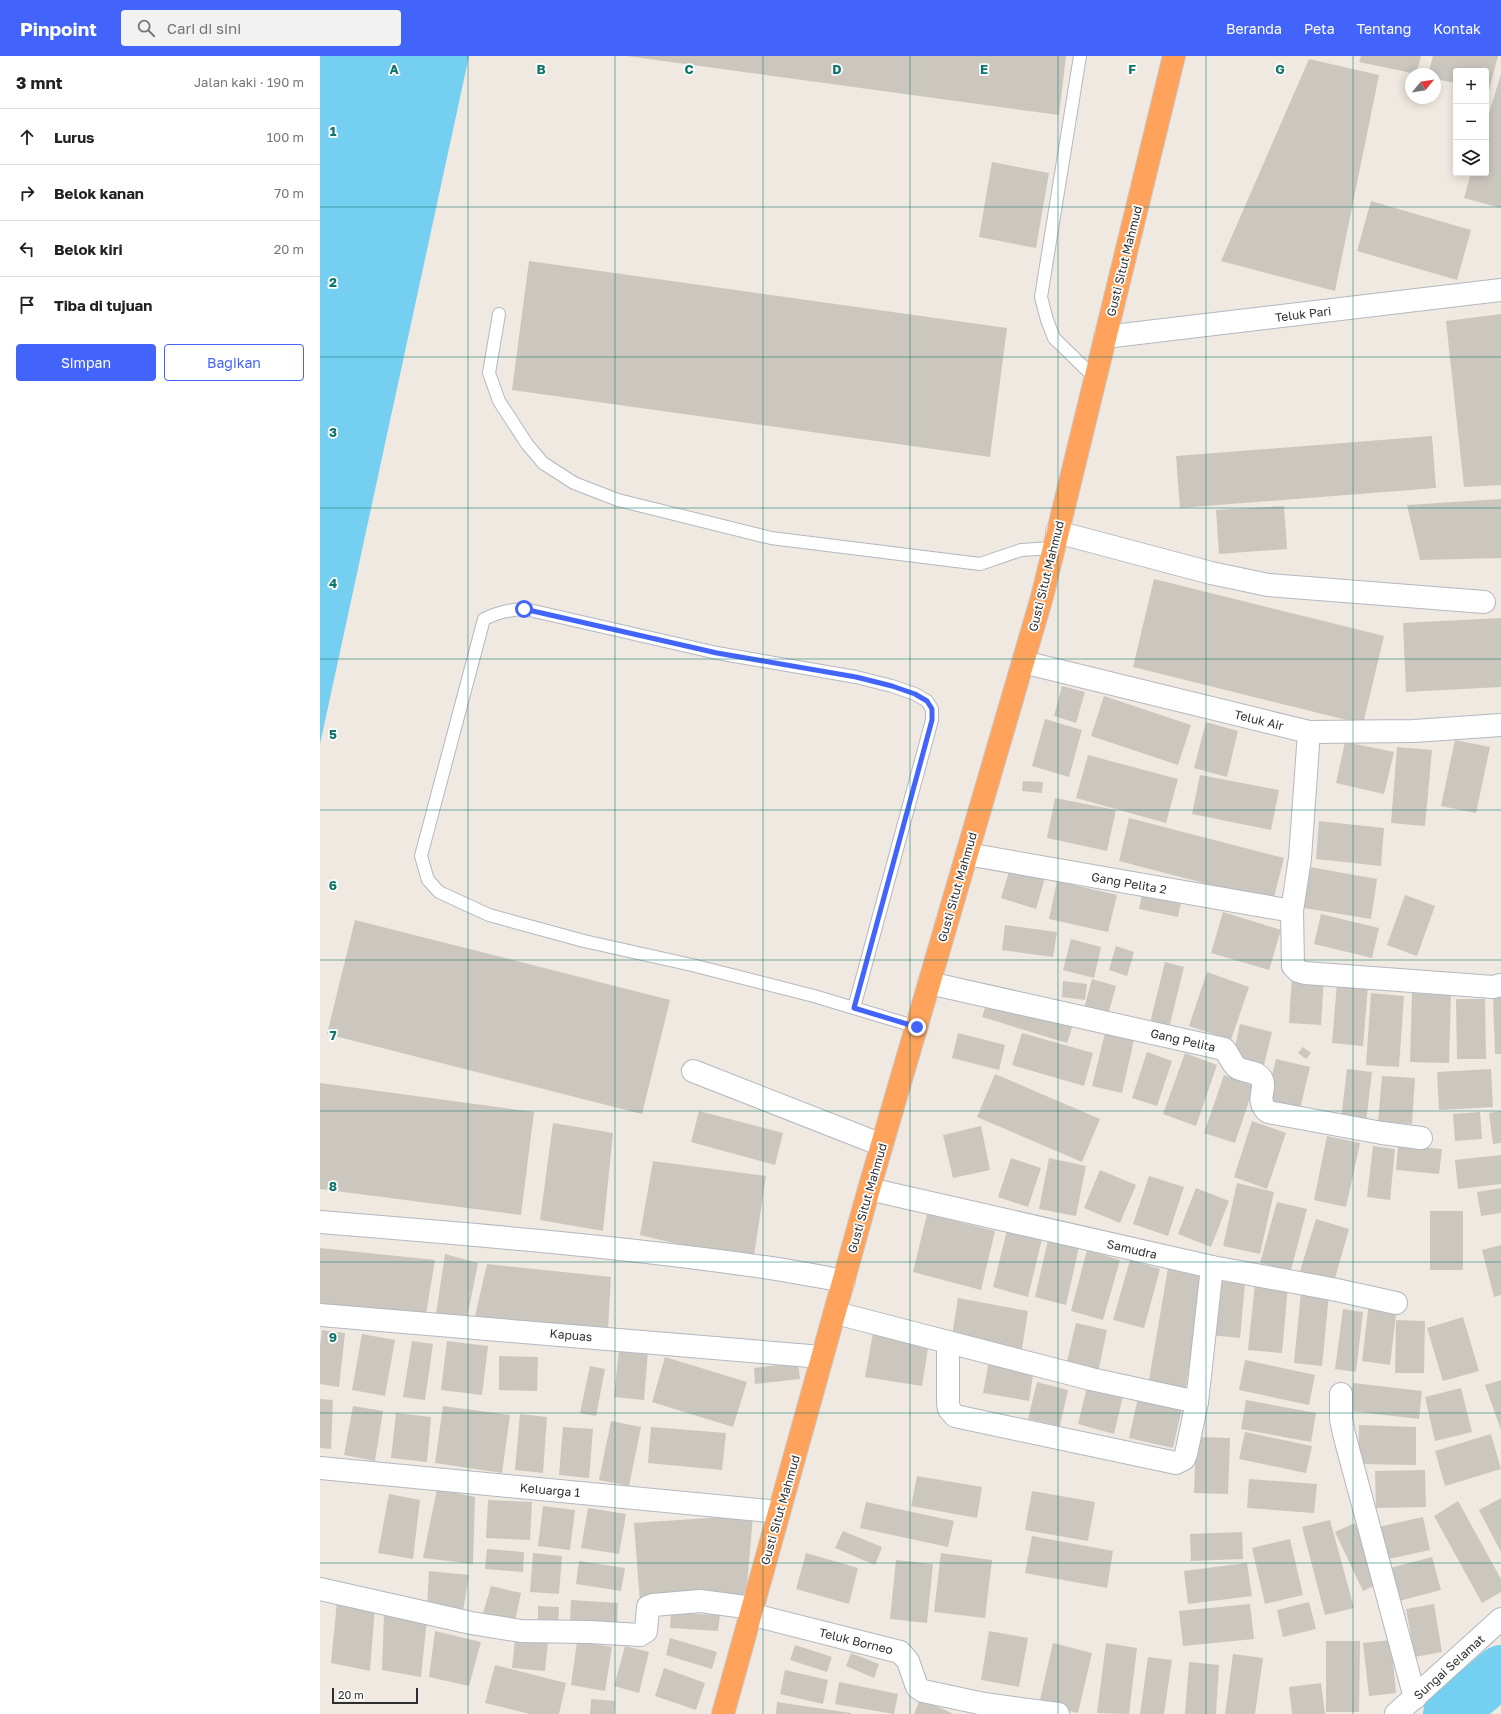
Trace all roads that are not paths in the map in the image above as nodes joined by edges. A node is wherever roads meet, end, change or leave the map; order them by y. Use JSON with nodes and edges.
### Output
{"nodes":[{"id":1,"x":1080,"y":56,"type":"edge"},
{"id":2,"x":1174,"y":56,"type":"edge"},
{"id":3,"x":1501,"y":290,"type":"edge"},
{"id":4,"x":498,"y":314,"type":"dead end"},
{"id":5,"x":1105,"y":337,"type":"junction"},
{"id":6,"x":1095,"y":378,"type":"junction"},
{"id":7,"x":1055,"y":540,"type":"junction"},
{"id":8,"x":1484,"y":602,"type":"dead end"},
{"id":9,"x":1022,"y":662,"type":"junction"},
{"id":10,"x":1501,"y":726,"type":"edge"},
{"id":11,"x":1308,"y":732,"type":"junction"},
{"id":12,"x":967,"y":854,"type":"junction"},
{"id":13,"x":1292,"y":911,"type":"junction"},
{"id":14,"x":929,"y":984,"type":"junction"},
{"id":15,"x":1501,"y":985,"type":"edge"},
{"id":16,"x":854,"y":1008,"type":"junction"},
{"id":17,"x":917,"y":1027,"type":"junction"},
{"id":18,"x":693,"y":1071,"type":"dead end"},
{"id":19,"x":1421,"y":1138,"type":"dead end"},
{"id":20,"x":882,"y":1145,"type":"junction"},
{"id":21,"x":869,"y":1189,"type":"junction"},
{"id":22,"x":320,"y":1222,"type":"edge"},
{"id":23,"x":1212,"y":1267,"type":"junction"},
{"id":24,"x":844,"y":1281,"type":"junction"},
{"id":25,"x":1396,"y":1304,"type":"dead end"},
{"id":26,"x":836,"y":1313,"type":"junction"},
{"id":27,"x":320,"y":1314,"type":"edge"},
{"id":28,"x":948,"y":1342,"type":"junction"},
{"id":29,"x":822,"y":1357,"type":"junction"},
{"id":30,"x":1341,"y":1394,"type":"dead end"},
{"id":31,"x":1197,"y":1402,"type":"junction"},
{"id":32,"x":320,"y":1468,"type":"edge"},
{"id":33,"x":779,"y":1512,"type":"junction"},
{"id":34,"x":320,"y":1589,"type":"edge"},
{"id":35,"x":751,"y":1611,"type":"junction"},
{"id":36,"x":1501,"y":1619,"type":"edge"},
{"id":37,"x":1415,"y":1698,"type":"junction"},
{"id":38,"x":983,"y":1709,"type":"edge"},
{"id":39,"x":723,"y":1714,"type":"edge"},
{"id":40,"x":1058,"y":1714,"type":"edge"},
{"id":41,"x":1396,"y":1714,"type":"edge"}],
"edges":[{"from":1,"to":6,"type":"lane"},
{"from":2,"to":5,"type":"highway","name":"Gusti Situt Mahmud"},
{"from":3,"to":5,"type":"street","name":"Teluk Pari"},
{"from":4,"to":7,"type":"lane"},
{"from":5,"to":6,"type":"highway","name":"Gusti Situt Mahmud"},
{"from":6,"to":7,"type":"highway","name":"Gusti Situt Mahmud"},
{"from":7,"to":8,"type":"street"},
{"from":7,"to":9,"type":"highway","name":"Gusti Situt Mahmud"},
{"from":9,"to":11,"type":"street","name":"Teluk Air"},
{"from":9,"to":12,"type":"highway","name":"Gusti Situt Mahmud"},
{"from":10,"to":11,"type":"street","name":"Teluk Air"},
{"from":11,"to":13,"type":"street"},
{"from":12,"to":13,"type":"street","name":"Gang Pelita 2"},
{"from":12,"to":14,"type":"highway","name":"Gusti Situt Mahmud"},
{"from":13,"to":15,"type":"street"},
{"from":14,"to":17,"type":"highway","name":"Gusti Situt Mahmud"},
{"from":14,"to":19,"type":"street","name":"Gang Pelita"},
{"from":16,"to":16,"type":"lane"},
{"from":16,"to":17,"type":"lane"},
{"from":17,"to":20,"type":"highway","name":"Gusti Situt Mahmud"},
{"from":18,"to":20,"type":"street"},
{"from":20,"to":21,"type":"highway","name":"Gusti Situt Mahmud"},
{"from":21,"to":23,"type":"street","name":"Samudra"},
{"from":21,"to":24,"type":"highway","name":"Gusti Situt Mahmud"},
{"from":22,"to":24,"type":"street"},
{"from":23,"to":25,"type":"street","name":"Samudra"},
{"from":23,"to":31,"type":"street"},
{"from":24,"to":26,"type":"highway","name":"Gusti Situt Mahmud"},
{"from":26,"to":28,"type":"street"},
{"from":26,"to":29,"type":"highway","name":"Gusti Situt Mahmud"},
{"from":27,"to":29,"type":"street","name":"Kapuas"},
{"from":28,"to":31,"type":"street"},
{"from":28,"to":31,"type":"street"},
{"from":29,"to":33,"type":"highway","name":"Gusti Situt Mahmud"},
{"from":30,"to":37,"type":"street"},
{"from":32,"to":33,"type":"street","name":"Keluarga 1"},
{"from":33,"to":35,"type":"highway","name":"Gusti Situt Mahmud"},
{"from":34,"to":35,"type":"street","name":"Teluk Borneo"},
{"from":35,"to":38,"type":"street","name":"Teluk Borneo"},
{"from":35,"to":39,"type":"highway","name":"Gusti Situt Mahmud"},
{"from":36,"to":37,"type":"street","name":"Sungai Selamat"},
{"from":37,"to":41,"type":"street","name":"Sungai Selamat"},
{"from":38,"to":40,"type":"street","name":"Teluk Borneo"}]}
